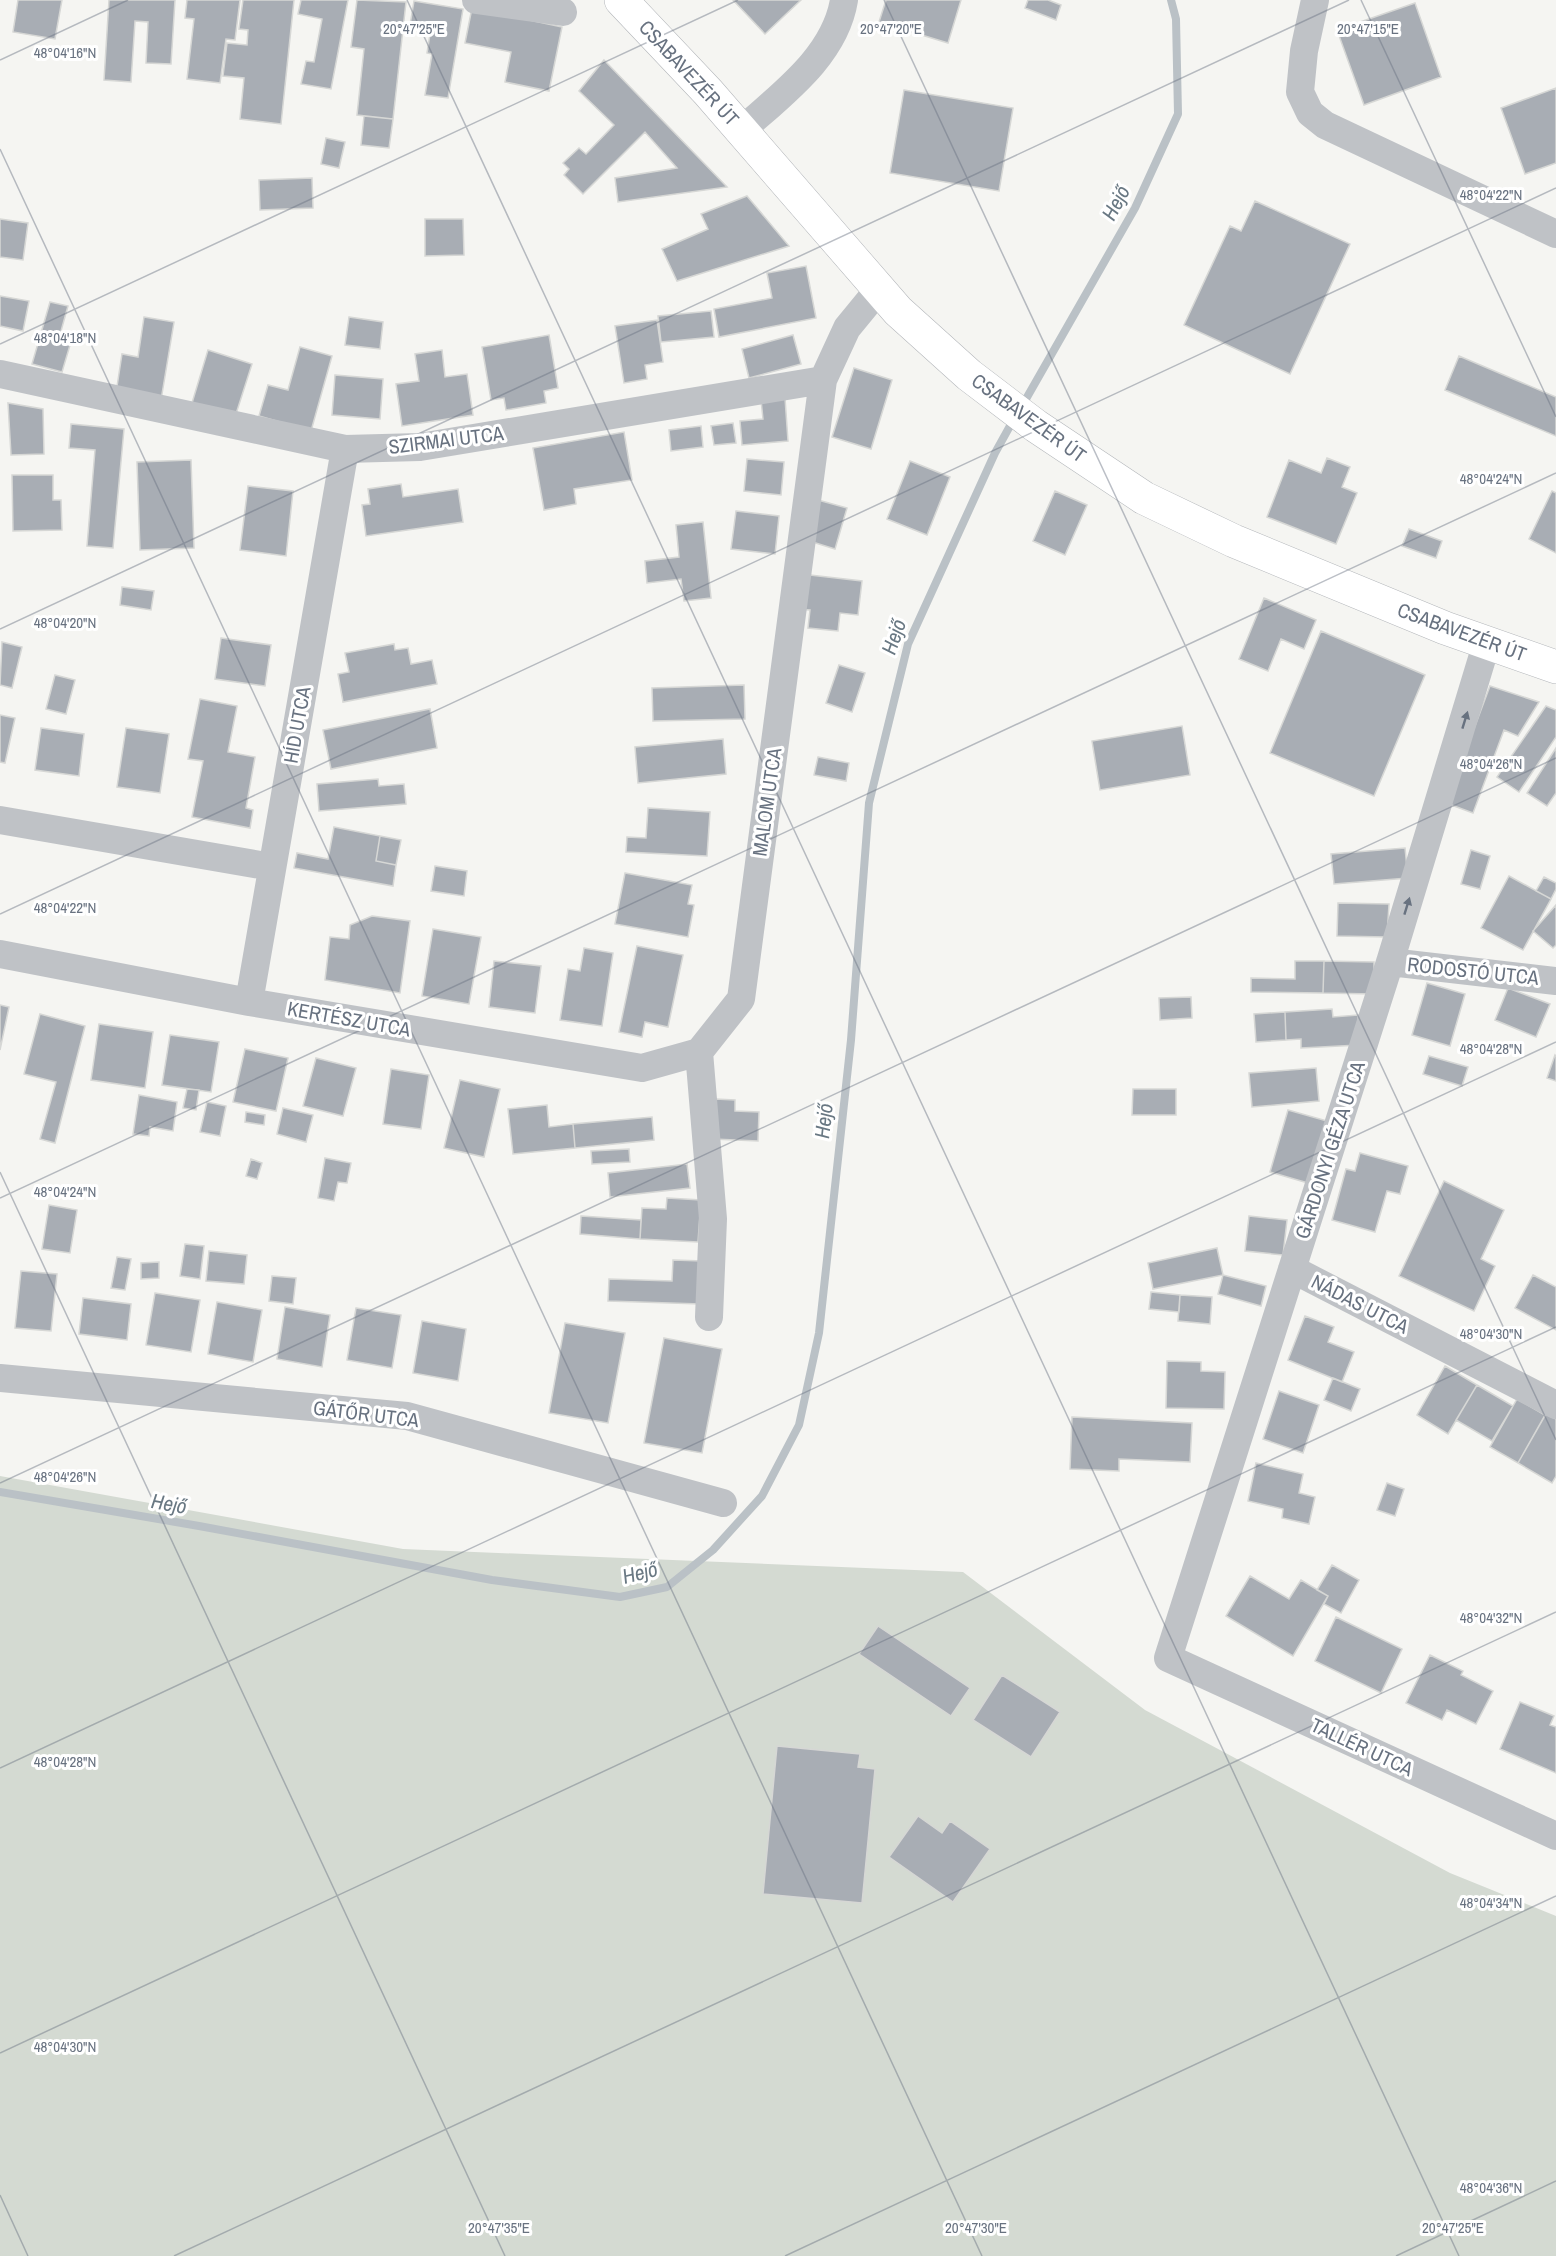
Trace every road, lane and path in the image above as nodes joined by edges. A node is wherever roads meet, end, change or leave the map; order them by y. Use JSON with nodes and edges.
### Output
{"nodes":[{"id":1,"x":477,"y":0,"type":"edge"},
{"id":2,"x":621,"y":0,"type":"edge"},
{"id":3,"x":844,"y":0,"type":"edge"},
{"id":4,"x":1315,"y":0,"type":"edge"},
{"id":5,"x":563,"y":12,"type":"dead end"},
{"id":6,"x":742,"y":130,"type":"junction"},
{"id":7,"x":1556,"y":234,"type":"edge"},
{"id":8,"x":879,"y":290,"type":"junction"},
{"id":9,"x":0,"y":374,"type":"edge"},
{"id":10,"x":823,"y":380,"type":"junction"},
{"id":11,"x":345,"y":449,"type":"junction"},
{"id":12,"x":1487,"y":642,"type":"junction"},
{"id":13,"x":1556,"y":668,"type":"edge"},
{"id":14,"x":0,"y":820,"type":"edge"},
{"id":15,"x":272,"y":867,"type":"junction"},
{"id":16,"x":0,"y":954,"type":"edge"},
{"id":17,"x":1390,"y":962,"type":"junction"},
{"id":18,"x":1556,"y":981,"type":"edge"},
{"id":19,"x":249,"y":1002,"type":"junction"},
{"id":20,"x":699,"y":1052,"type":"junction"},
{"id":21,"x":1292,"y":1269,"type":"junction"},
{"id":22,"x":710,"y":1317,"type":"dead end"},
{"id":23,"x":0,"y":1378,"type":"edge"},
{"id":24,"x":1556,"y":1405,"type":"edge"},
{"id":25,"x":723,"y":1503,"type":"dead end"},
{"id":26,"x":1168,"y":1658,"type":"joint"},
{"id":27,"x":1556,"y":1836,"type":"edge"}],
"edges":[{"from":1,"to":5,"type":"street"},
{"from":2,"to":6,"type":"main road","name":"CSABAVEZÉR ÚT"},
{"from":3,"to":6,"type":"street"},
{"from":4,"to":7,"type":"street"},
{"from":6,"to":8,"type":"main road","name":"CSABAVEZÉR ÚT"},
{"from":8,"to":10,"type":"street","name":"MALOM UTCA"},
{"from":8,"to":12,"type":"main road","name":"CSABAVEZÉR ÚT"},
{"from":9,"to":11,"type":"street","name":"SZIRMAI UTCA"},
{"from":10,"to":11,"type":"street","name":"SZIRMAI UTCA"},
{"from":10,"to":20,"type":"street","name":"MALOM UTCA"},
{"from":11,"to":15,"type":"street","name":"HÍD UTCA"},
{"from":12,"to":13,"type":"main road","name":"CSABAVEZÉR ÚT"},
{"from":17,"to":12,"type":"street","name":"GÁRDONYI GÉZA UTCA","one_way":true},
{"from":14,"to":15,"type":"street"},
{"from":15,"to":19,"type":"street","name":"HÍD UTCA"},
{"from":16,"to":19,"type":"street","name":"KERTÉSZ UTCA"},
{"from":17,"to":18,"type":"street","name":"RODOSTÓ UTCA"},
{"from":17,"to":21,"type":"street","name":"GÁRDONYI GÉZA UTCA"},
{"from":19,"to":20,"type":"street","name":"KERTÉSZ UTCA"},
{"from":20,"to":22,"type":"street"},
{"from":21,"to":24,"type":"street","name":"NÁDAS UTCA"},
{"from":21,"to":26,"type":"street","name":"GÁRDONYI GÉZA UTCA"},
{"from":23,"to":25,"type":"street","name":"GÁTŐR UTCA"},
{"from":26,"to":27,"type":"street","name":"TALLÉR UTCA"}]}
